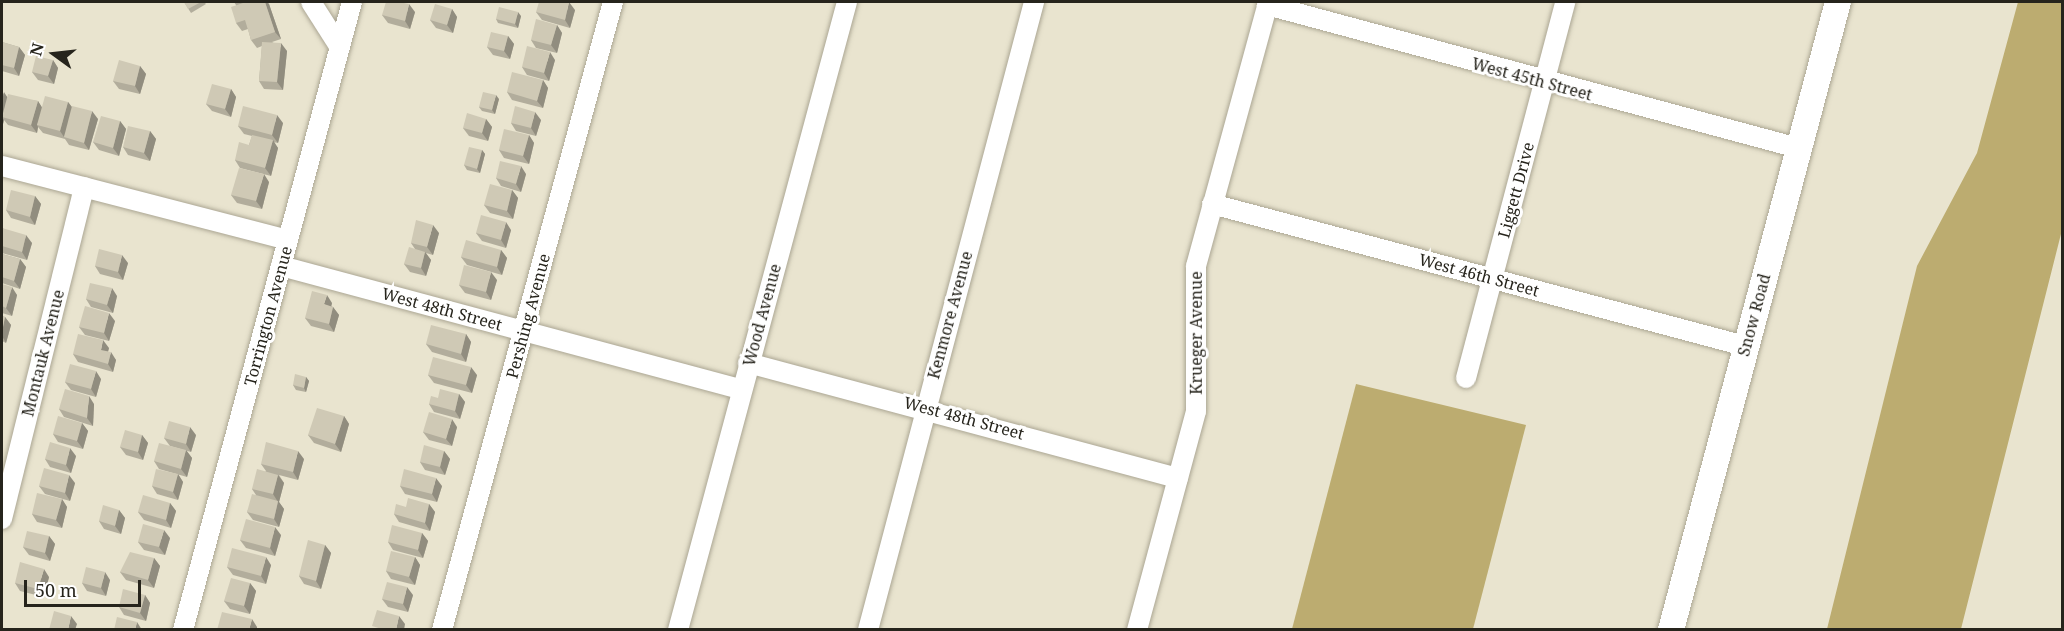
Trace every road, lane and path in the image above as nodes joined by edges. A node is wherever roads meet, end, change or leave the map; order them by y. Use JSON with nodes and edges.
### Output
{"nodes":[{"id":1,"x":311,"y":2,"type":"edge"},
{"id":2,"x":351,"y":2,"type":"edge"},
{"id":3,"x":613,"y":2,"type":"edge"},
{"id":4,"x":847,"y":2,"type":"edge"},
{"id":5,"x":1034,"y":2,"type":"edge"},
{"id":6,"x":1565,"y":2,"type":"edge"},
{"id":7,"x":1838,"y":2,"type":"edge"},
{"id":8,"x":1267,"y":3,"type":"edge"},
{"id":9,"x":339,"y":46,"type":"junction"},
{"id":10,"x":1545,"y":83,"type":"junction"},
{"id":11,"x":1798,"y":148,"type":"junction"},
{"id":12,"x":2,"y":166,"type":"edge"},
{"id":13,"x":84,"y":187,"type":"junction"},
{"id":14,"x":1212,"y":204,"type":"junction"},
{"id":15,"x":288,"y":240,"type":"junction"},
{"id":16,"x":281,"y":266,"type":"junction"},
{"id":17,"x":1492,"y":278,"type":"junction"},
{"id":18,"x":524,"y":331,"type":"junction"},
{"id":19,"x":1745,"y":346,"type":"junction"},
{"id":20,"x":748,"y":363,"type":"junction"},
{"id":21,"x":1466,"y":378,"type":"dead end"},
{"id":22,"x":741,"y":389,"type":"junction"},
{"id":23,"x":926,"y":407,"type":"junction"},
{"id":24,"x":1178,"y":478,"type":"junction"},
{"id":25,"x":2,"y":519,"type":"edge"},
{"id":26,"x":183,"y":630,"type":"edge"},
{"id":27,"x":442,"y":630,"type":"edge"},
{"id":28,"x":678,"y":630,"type":"edge"},
{"id":29,"x":868,"y":630,"type":"edge"},
{"id":30,"x":1137,"y":630,"type":"edge"},
{"id":31,"x":1671,"y":630,"type":"edge"}],
"edges":[{"from":1,"to":9,"type":"street"},
{"from":2,"to":9,"type":"street","name":"Torrington Avenue"},
{"from":3,"to":18,"type":"street","name":"Pershing Avenue"},
{"from":4,"to":20,"type":"street","name":"Wood Avenue"},
{"from":5,"to":23,"type":"street","name":"Kenmore Avenue"},
{"from":6,"to":10,"type":"street","name":"Liggett Drive"},
{"from":7,"to":11,"type":"main road","name":"Snow Road"},
{"from":8,"to":10,"type":"street","name":"West 45th Street"},
{"from":8,"to":14,"type":"street","name":"Krueger Avenue"},
{"from":9,"to":15,"type":"street","name":"Torrington Avenue"},
{"from":10,"to":11,"type":"street","name":"West 45th Street"},
{"from":10,"to":17,"type":"street","name":"Liggett Drive"},
{"from":11,"to":19,"type":"main road","name":"Snow Road"},
{"from":12,"to":13,"type":"street"},
{"from":13,"to":15,"type":"street"},
{"from":13,"to":25,"type":"street","name":"Montauk Avenue"},
{"from":14,"to":17,"type":"street","name":"West 46th Street"},
{"from":14,"to":24,"type":"street","name":"Krueger Avenue"},
{"from":15,"to":16,"type":"street","name":"Torrington Avenue"},
{"from":16,"to":18,"type":"street","name":"West 48th Street"},
{"from":16,"to":26,"type":"street","name":"Torrington Avenue"},
{"from":17,"to":19,"type":"street","name":"West 46th Street"},
{"from":17,"to":21,"type":"street","name":"Liggett Drive"},
{"from":18,"to":22,"type":"street","name":"West 48th Street"},
{"from":18,"to":27,"type":"street","name":"Pershing Avenue"},
{"from":19,"to":31,"type":"main road","name":"Snow Road"},
{"from":20,"to":22,"type":"street","name":"Wood Avenue"},
{"from":20,"to":23,"type":"street","name":"West 48th Street"},
{"from":22,"to":28,"type":"street","name":"Wood Avenue"},
{"from":23,"to":24,"type":"street","name":"West 48th Street"},
{"from":23,"to":29,"type":"street","name":"Kenmore Avenue"},
{"from":24,"to":30,"type":"street","name":"Krueger Avenue"}]}
